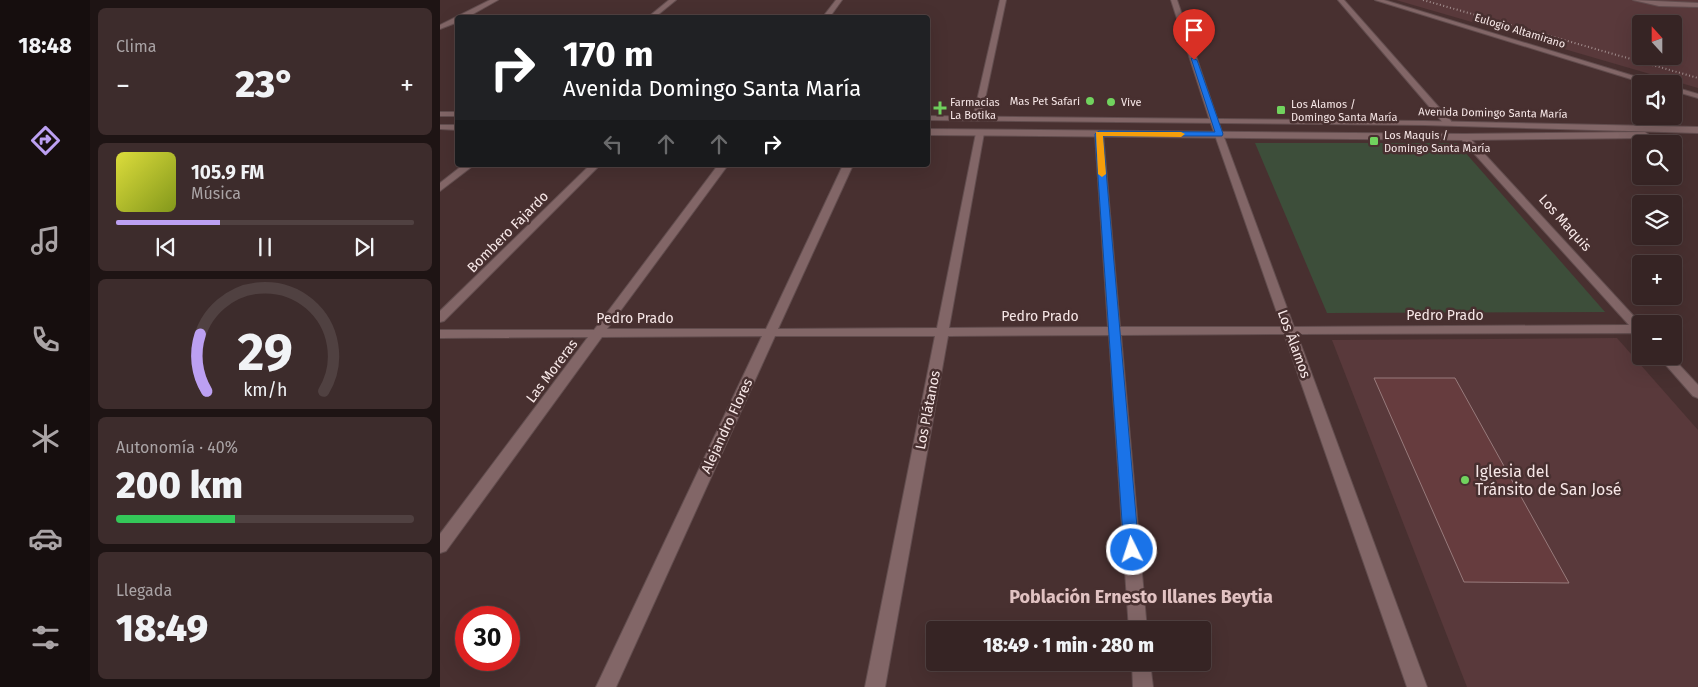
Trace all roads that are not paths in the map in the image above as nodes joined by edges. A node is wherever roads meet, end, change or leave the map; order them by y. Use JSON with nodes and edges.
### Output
{"nodes":[{"id":1,"x":495,"y":0,"type":"edge"},
{"id":2,"x":673,"y":0,"type":"edge"},
{"id":3,"x":839,"y":0,"type":"edge"},
{"id":4,"x":1003,"y":0,"type":"edge"},
{"id":5,"x":1174,"y":0,"type":"edge"},
{"id":6,"x":1341,"y":0,"type":"edge"},
{"id":7,"x":1378,"y":0,"type":"edge"},
{"id":8,"x":1636,"y":0,"type":"edge"},
{"id":9,"x":1698,"y":5,"type":"edge"},
{"id":10,"x":465,"y":15,"type":"edge"},
{"id":11,"x":654,"y":15,"type":"edge"},
{"id":12,"x":827,"y":15,"type":"edge"},
{"id":13,"x":455,"y":20,"type":"edge"},
{"id":14,"x":440,"y":27,"type":"edge"},
{"id":15,"x":1632,"y":77,"type":"edge"},
{"id":16,"x":1682,"y":91,"type":"edge"},
{"id":17,"x":1698,"y":96,"type":"edge"},
{"id":18,"x":440,"y":114,"type":"edge"},
{"id":19,"x":455,"y":114,"type":"edge"},
{"id":20,"x":930,"y":118,"type":"edge"},
{"id":21,"x":977,"y":118,"type":"junction"},
{"id":22,"x":1214,"y":121,"type":"junction"},
{"id":23,"x":1448,"y":124,"type":"junction"},
{"id":24,"x":440,"y":127,"type":"edge"},
{"id":25,"x":455,"y":128,"type":"edge"},
{"id":26,"x":930,"y":132,"type":"edge"},
{"id":27,"x":1698,"y":132,"type":"edge"},
{"id":28,"x":980,"y":133,"type":"junction"},
{"id":29,"x":1099,"y":134,"type":"junction"},
{"id":30,"x":1219,"y":134,"type":"junction"},
{"id":31,"x":1464,"y":136,"type":"junction"},
{"id":32,"x":466,"y":167,"type":"edge"},
{"id":33,"x":593,"y":167,"type":"edge"},
{"id":34,"x":722,"y":167,"type":"edge"},
{"id":35,"x":847,"y":167,"type":"edge"},
{"id":36,"x":440,"y":188,"type":"edge"},
{"id":37,"x":440,"y":318,"type":"edge"},
{"id":38,"x":1632,"y":321,"type":"edge"},
{"id":39,"x":1290,"y":330,"type":"junction"},
{"id":40,"x":1632,"y":330,"type":"edge"},
{"id":41,"x":1115,"y":331,"type":"junction"},
{"id":42,"x":771,"y":332,"type":"junction"},
{"id":43,"x":942,"y":332,"type":"junction"},
{"id":44,"x":598,"y":333,"type":"junction"},
{"id":45,"x":440,"y":334,"type":"edge"},
{"id":46,"x":1672,"y":365,"type":"edge"},
{"id":47,"x":1698,"y":393,"type":"edge"},
{"id":48,"x":440,"y":546,"type":"edge"},
{"id":49,"x":1137,"y":621,"type":"edge"},
{"id":50,"x":1142,"y":671,"type":"edge"},
{"id":51,"x":606,"y":687,"type":"edge"},
{"id":52,"x":875,"y":687,"type":"edge"},
{"id":53,"x":1143,"y":687,"type":"edge"},
{"id":54,"x":1417,"y":687,"type":"edge"}],
"edges":[{"from":1,"to":10,"type":"street"},
{"from":2,"to":11,"type":"street"},
{"from":3,"to":12,"type":"street"},
{"from":4,"to":21,"type":"street"},
{"from":5,"to":22,"type":"street","name":"Los Álamos"},
{"from":6,"to":23,"type":"street"},
{"from":7,"to":15,"type":"street","name":"Eulogio Altamirano"},
{"from":8,"to":9,"type":"street"},
{"from":13,"to":14,"type":"street"},
{"from":16,"to":17,"type":"street"},
{"from":18,"to":19,"type":"street"},
{"from":20,"to":21,"type":"street","name":"Avenida Domingo Santa María"},
{"from":21,"to":22,"type":"street","name":"Avenida Domingo Santa María"},
{"from":22,"to":23,"type":"street","name":"Avenida Domingo Santa María"},
{"from":22,"to":30,"type":"street","name":"Los Álamos"},
{"from":23,"to":27,"type":"street","name":"Avenida Domingo Santa María"},
{"from":24,"to":25,"type":"street"},
{"from":26,"to":28,"type":"street","name":"Avenida Domingo Santa María"},
{"from":27,"to":31,"type":"street","name":"Avenida Domingo Santa María"},
{"from":28,"to":29,"type":"street","name":"Avenida Domingo Santa María"},
{"from":28,"to":43,"type":"street","name":"Los Plátanos"},
{"from":29,"to":30,"type":"street","name":"Avenida Domingo Santa María"},
{"from":29,"to":41,"type":"street"},
{"from":30,"to":31,"type":"street","name":"Avenida Domingo Santa María"},
{"from":30,"to":39,"type":"street","name":"Los Álamos"},
{"from":31,"to":38,"type":"street","name":"Los Maquis"},
{"from":32,"to":36,"type":"street"},
{"from":33,"to":37,"type":"street","name":"Bombero Fajardo"},
{"from":34,"to":44,"type":"street","name":"Las Moreras"},
{"from":35,"to":42,"type":"street","name":"Alejandro Flores"},
{"from":39,"to":40,"type":"street","name":"Pedro Prado"},
{"from":39,"to":41,"type":"street","name":"Pedro Prado"},
{"from":39,"to":54,"type":"street","name":"Los Álamos"},
{"from":41,"to":43,"type":"street","name":"Pedro Prado"},
{"from":41,"to":49,"type":"street"},
{"from":42,"to":43,"type":"street","name":"Pedro Prado"},
{"from":42,"to":44,"type":"street","name":"Pedro Prado"},
{"from":42,"to":51,"type":"street","name":"Alejandro Flores"},
{"from":43,"to":52,"type":"street","name":"Los Plátanos"},
{"from":44,"to":45,"type":"street","name":"Pedro Prado"},
{"from":44,"to":48,"type":"street","name":"Las Moreras"},
{"from":46,"to":47,"type":"street"},
{"from":50,"to":53,"type":"street"}]}
